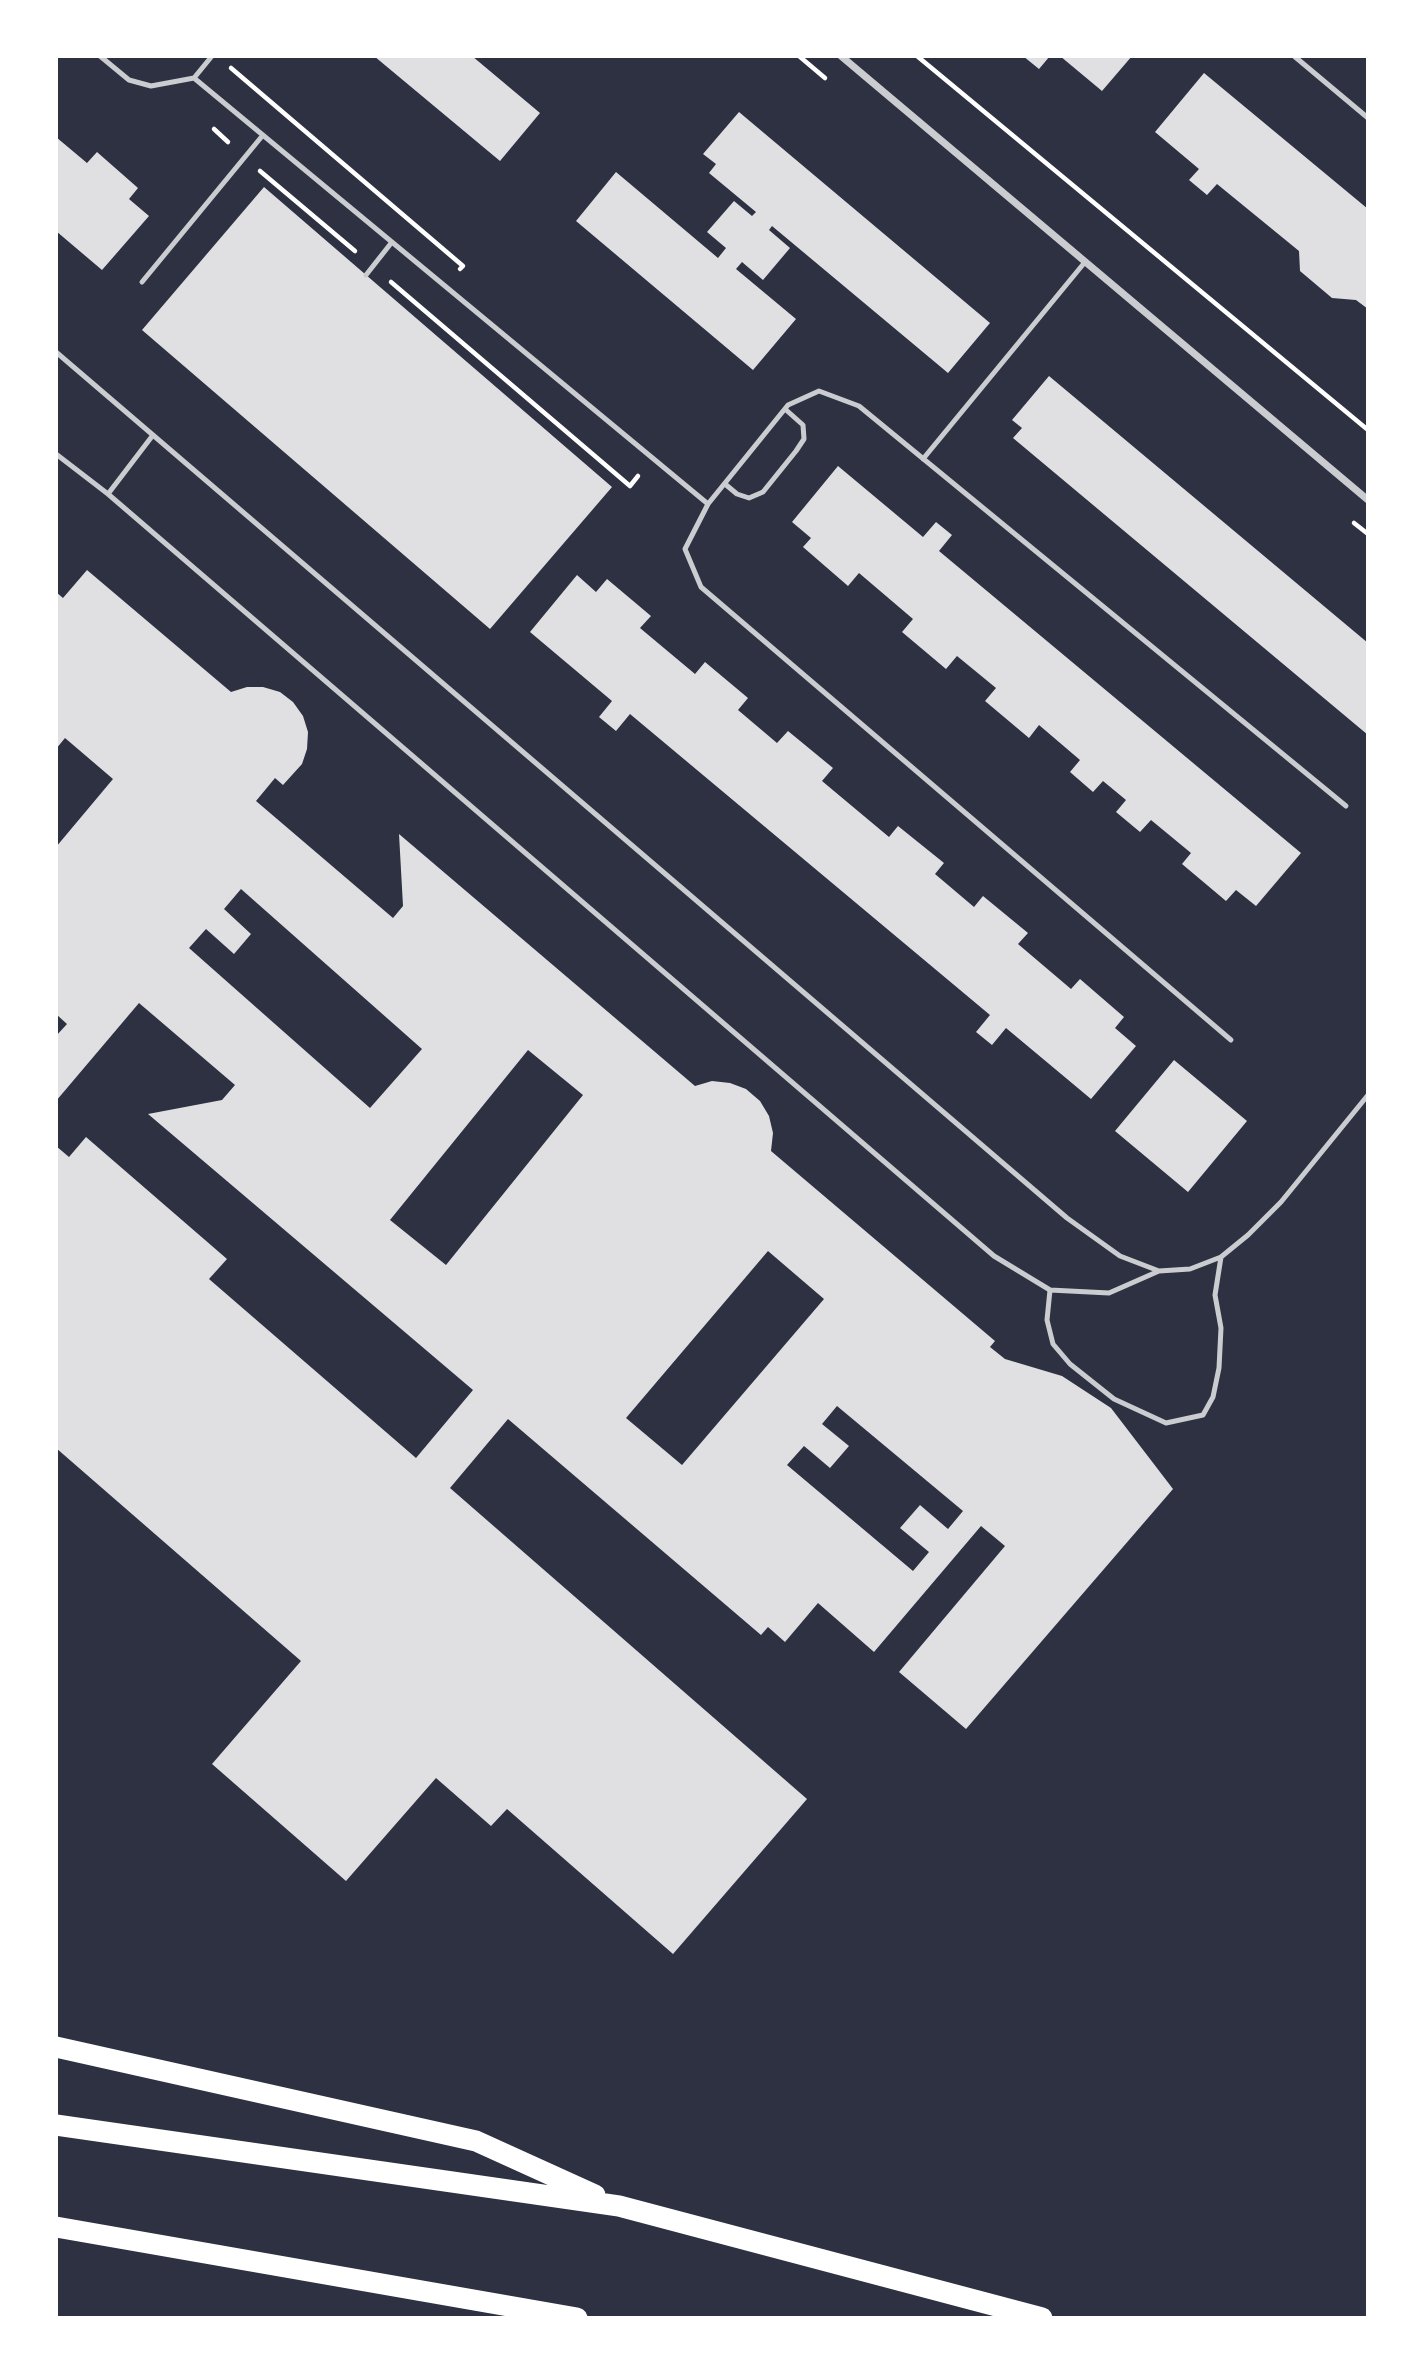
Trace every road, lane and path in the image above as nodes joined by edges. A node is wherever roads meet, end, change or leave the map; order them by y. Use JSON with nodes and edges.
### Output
{"nodes":[{"id":1,"x":100,"y":56,"type":"edge"},
{"id":2,"x":212,"y":56,"type":"edge"},
{"id":3,"x":841,"y":56,"type":"edge"},
{"id":4,"x":917,"y":56,"type":"edge"},
{"id":5,"x":1294,"y":56,"type":"edge"},
{"id":6,"x":227,"y":65,"type":"dead end"},
{"id":7,"x":194,"y":78,"type":"junction"},
{"id":8,"x":1368,"y":118,"type":"edge"},
{"id":9,"x":209,"y":125,"type":"dead end"},
{"id":10,"x":263,"y":135,"type":"junction"},
{"id":11,"x":245,"y":158,"type":"junction"},
{"id":12,"x":392,"y":242,"type":"junction"},
{"id":13,"x":1085,"y":262,"type":"junction"},
{"id":14,"x":372,"y":266,"type":"junction"},
{"id":15,"x":366,"y":275,"type":"dead end"},
{"id":16,"x":142,"y":282,"type":"dead end"},
{"id":17,"x":446,"y":286,"type":"junction"},
{"id":18,"x":56,"y":352,"type":"edge"},
{"id":19,"x":785,"y":409,"type":"junction"},
{"id":20,"x":1368,"y":430,"type":"edge"},
{"id":21,"x":153,"y":435,"type":"junction"},
{"id":22,"x":56,"y":454,"type":"edge"},
{"id":23,"x":652,"y":457,"type":"junction"},
{"id":24,"x":923,"y":459,"type":"junction"},
{"id":25,"x":725,"y":484,"type":"junction"},
{"id":26,"x":108,"y":494,"type":"junction"},
{"id":27,"x":1368,"y":500,"type":"edge"},
{"id":28,"x":708,"y":504,"type":"junction"},
{"id":29,"x":1346,"y":806,"type":"dead end"},
{"id":30,"x":1231,"y":1040,"type":"dead end"},
{"id":31,"x":1368,"y":1095,"type":"edge"},
{"id":32,"x":1221,"y":1257,"type":"junction"},
{"id":33,"x":1159,"y":1271,"type":"junction"},
{"id":34,"x":1049,"y":1290,"type":"junction"},
{"id":35,"x":56,"y":2047,"type":"edge"},
{"id":36,"x":56,"y":2125,"type":"edge"},
{"id":37,"x":619,"y":2206,"type":"junction"},
{"id":38,"x":56,"y":2227,"type":"edge"},
{"id":39,"x":578,"y":2318,"type":"edge"},
{"id":40,"x":1042,"y":2318,"type":"edge"}],
"edges":[{"from":1,"to":7,"type":"lane"},
{"from":2,"to":7,"type":"lane"},
{"from":3,"to":13,"type":"street"},
{"from":4,"to":20,"type":"path"},
{"from":5,"to":8,"type":"lane"},
{"from":6,"to":17,"type":"path"},
{"from":7,"to":10,"type":"lane"},
{"from":9,"to":11,"type":"path"},
{"from":10,"to":11,"type":"lane"},
{"from":10,"to":12,"type":"lane"},
{"from":11,"to":14,"type":"path"},
{"from":11,"to":16,"type":"lane"},
{"from":12,"to":14,"type":"lane"},
{"from":12,"to":17,"type":"lane"},
{"from":13,"to":24,"type":"lane"},
{"from":13,"to":27,"type":"street"},
{"from":14,"to":15,"type":"lane"},
{"from":14,"to":23,"type":"path"},
{"from":17,"to":23,"type":"lane"},
{"from":18,"to":21,"type":"lane"},
{"from":19,"to":24,"type":"lane"},
{"from":19,"to":25,"type":"lane"},
{"from":19,"to":25,"type":"lane"},
{"from":21,"to":26,"type":"lane"},
{"from":21,"to":33,"type":"lane"},
{"from":22,"to":26,"type":"lane"},
{"from":23,"to":28,"type":"lane"},
{"from":24,"to":29,"type":"lane"},
{"from":25,"to":28,"type":"lane"},
{"from":26,"to":34,"type":"lane"},
{"from":28,"to":30,"type":"lane"},
{"from":31,"to":32,"type":"lane"},
{"from":32,"to":33,"type":"lane"},
{"from":32,"to":34,"type":"lane"},
{"from":33,"to":34,"type":"lane"},
{"from":35,"to":37,"type":"highway"},
{"from":36,"to":37,"type":"highway"},
{"from":37,"to":40,"type":"highway"},
{"from":38,"to":39,"type":"highway"}]}
